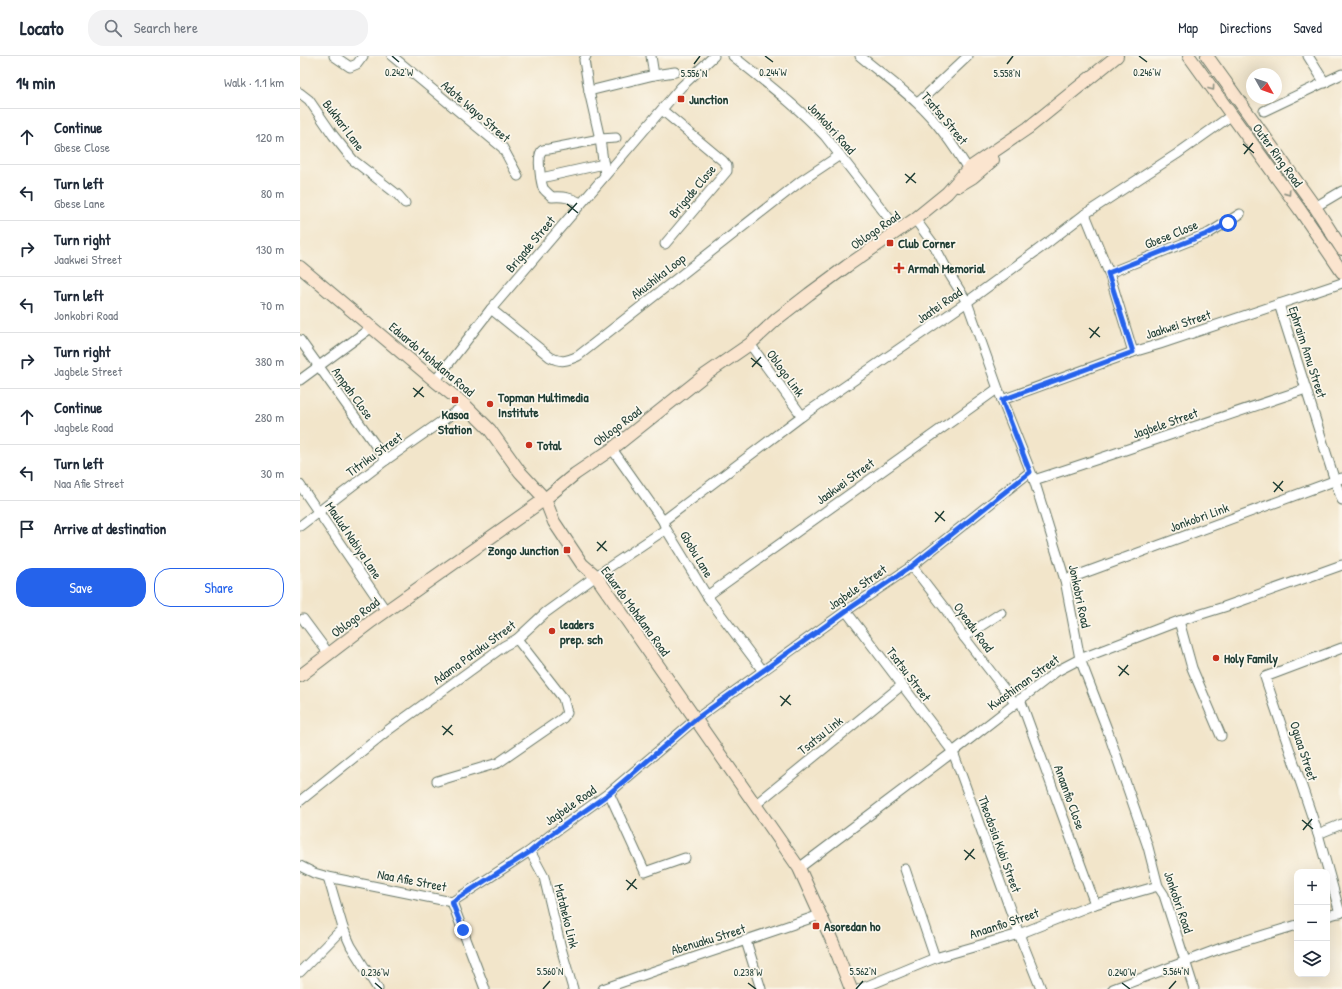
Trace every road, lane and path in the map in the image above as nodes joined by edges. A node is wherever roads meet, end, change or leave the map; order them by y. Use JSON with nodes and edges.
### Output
{"nodes":[{"id":1,"x":334,"y":56,"type":"edge"},
{"id":2,"x":364,"y":56,"type":"edge"},
{"id":3,"x":392,"y":56,"type":"edge"},
{"id":4,"x":586,"y":56,"type":"edge"},
{"id":5,"x":651,"y":56,"type":"edge"},
{"id":6,"x":714,"y":56,"type":"edge"},
{"id":7,"x":733,"y":56,"type":"edge"},
{"id":8,"x":860,"y":56,"type":"edge"},
{"id":9,"x":968,"y":56,"type":"edge"},
{"id":10,"x":1117,"y":56,"type":"edge"},
{"id":11,"x":1126,"y":56,"type":"edge"},
{"id":12,"x":1189,"y":56,"type":"edge"},
{"id":13,"x":1208,"y":56,"type":"edge"},
{"id":14,"x":1308,"y":56,"type":"edge"},
{"id":15,"x":675,"y":72,"type":"dead end"},
{"id":16,"x":1342,"y":74,"type":"edge"},
{"id":17,"x":654,"y":75,"type":"junction"},
{"id":18,"x":1325,"y":83,"type":"junction"},
{"id":19,"x":589,"y":91,"type":"junction"},
{"id":20,"x":300,"y":93,"type":"edge"},
{"id":21,"x":918,"y":104,"type":"junction"},
{"id":22,"x":662,"y":110,"type":"junction"},
{"id":23,"x":1264,"y":111,"type":"dead end"},
{"id":24,"x":1232,"y":115,"type":"junction"},
{"id":25,"x":616,"y":138,"type":"dead end"},
{"id":26,"x":600,"y":139,"type":"junction"},
{"id":27,"x":840,"y":155,"type":"junction"},
{"id":28,"x":604,"y":164,"type":"junction"},
{"id":29,"x":970,"y":173,"type":"junction"},
{"id":30,"x":606,"y":175,"type":"junction"},
{"id":31,"x":518,"y":176,"type":"dead end"},
{"id":32,"x":542,"y":178,"type":"junction"},
{"id":33,"x":1342,"y":191,"type":"edge"},
{"id":34,"x":406,"y":203,"type":"dead end"},
{"id":35,"x":581,"y":203,"type":"junction"},
{"id":36,"x":1315,"y":207,"type":"junction"},
{"id":37,"x":1085,"y":214,"type":"junction"},
{"id":38,"x":1240,"y":214,"type":"dead end"},
{"id":39,"x":915,"y":219,"type":"junction"},
{"id":40,"x":898,"y":230,"type":"junction"},
{"id":41,"x":665,"y":244,"type":"dead end"},
{"id":42,"x":1342,"y":249,"type":"edge"},
{"id":43,"x":300,"y":267,"type":"edge"},
{"id":44,"x":1342,"y":272,"type":"edge"},
{"id":45,"x":1108,"y":273,"type":"junction"},
{"id":46,"x":1342,"y":283,"type":"edge"},
{"id":47,"x":967,"y":302,"type":"junction"},
{"id":48,"x":1279,"y":304,"type":"junction"},
{"id":49,"x":491,"y":309,"type":"junction"},
{"id":50,"x":372,"y":327,"type":"junction"},
{"id":51,"x":300,"y":340,"type":"edge"},
{"id":52,"x":750,"y":344,"type":"junction"},
{"id":53,"x":1133,"y":352,"type":"junction"},
{"id":54,"x":319,"y":367,"type":"junction"},
{"id":55,"x":300,"y":380,"type":"edge"},
{"id":56,"x":435,"y":381,"type":"junction"},
{"id":57,"x":997,"y":389,"type":"junction"},
{"id":58,"x":1306,"y":389,"type":"junction"},
{"id":59,"x":1002,"y":400,"type":"junction"},
{"id":60,"x":465,"y":405,"type":"junction"},
{"id":61,"x":802,"y":416,"type":"junction"},
{"id":62,"x":612,"y":448,"type":"junction"},
{"id":63,"x":386,"y":460,"type":"junction"},
{"id":64,"x":1032,"y":476,"type":"junction"},
{"id":65,"x":1338,"y":479,"type":"edge"},
{"id":66,"x":300,"y":485,"type":"edge"},
{"id":67,"x":545,"y":499,"type":"junction"},
{"id":68,"x":1342,"y":500,"type":"edge"},
{"id":69,"x":318,"y":511,"type":"junction"},
{"id":70,"x":665,"y":525,"type":"junction"},
{"id":71,"x":300,"y":526,"type":"edge"},
{"id":72,"x":1342,"y":565,"type":"edge"},
{"id":73,"x":912,"y":566,"type":"junction"},
{"id":74,"x":596,"y":576,"type":"junction"},
{"id":75,"x":1065,"y":580,"type":"junction"},
{"id":76,"x":707,"y":596,"type":"junction"},
{"id":77,"x":386,"y":611,"type":"junction"},
{"id":78,"x":846,"y":611,"type":"junction"},
{"id":79,"x":1001,"y":613,"type":"dead end"},
{"id":80,"x":303,"y":619,"type":"dead end"},
{"id":81,"x":1179,"y":621,"type":"junction"},
{"id":82,"x":964,"y":637,"type":"junction"},
{"id":83,"x":517,"y":639,"type":"junction"},
{"id":84,"x":1342,"y":648,"type":"edge"},
{"id":85,"x":329,"y":654,"type":"junction"},
{"id":86,"x":1080,"y":659,"type":"junction"},
{"id":87,"x":763,"y":671,"type":"junction"},
{"id":88,"x":300,"y":676,"type":"edge"},
{"id":89,"x":902,"y":685,"type":"junction"},
{"id":90,"x":1017,"y":701,"type":"junction"},
{"id":91,"x":696,"y":719,"type":"junction"},
{"id":92,"x":1221,"y":736,"type":"dead end"},
{"id":93,"x":953,"y":752,"type":"junction"},
{"id":94,"x":437,"y":780,"type":"dead end"},
{"id":95,"x":610,"y":793,"type":"junction"},
{"id":96,"x":300,"y":801,"type":"edge"},
{"id":97,"x":755,"y":805,"type":"junction"},
{"id":98,"x":1342,"y":824,"type":"edge"},
{"id":99,"x":1318,"y":834,"type":"junction"},
{"id":100,"x":530,"y":852,"type":"junction"},
{"id":101,"x":685,"y":858,"type":"dead end"},
{"id":102,"x":300,"y":866,"type":"edge"},
{"id":103,"x":799,"y":868,"type":"junction"},
{"id":104,"x":905,"y":869,"type":"dead end"},
{"id":105,"x":328,"y":877,"type":"junction"},
{"id":106,"x":1158,"y":886,"type":"junction"},
{"id":107,"x":452,"y":902,"type":"junction"},
{"id":108,"x":1095,"y":904,"type":"junction"},
{"id":109,"x":1341,"y":912,"type":"edge"},
{"id":110,"x":820,"y":915,"type":"junction"},
{"id":111,"x":1330,"y":915,"type":"edge"},
{"id":112,"x":1294,"y":926,"type":"edge"},
{"id":113,"x":343,"y":928,"type":"junction"},
{"id":114,"x":1019,"y":934,"type":"junction"},
{"id":115,"x":746,"y":941,"type":"junction"},
{"id":116,"x":935,"y":958,"type":"junction"},
{"id":117,"x":1185,"y":962,"type":"junction"},
{"id":118,"x":300,"y":972,"type":"edge"},
{"id":119,"x":378,"y":989,"type":"edge"},
{"id":120,"x":485,"y":989,"type":"edge"},
{"id":121,"x":573,"y":989,"type":"edge"},
{"id":122,"x":603,"y":989,"type":"edge"},
{"id":123,"x":761,"y":989,"type":"edge"},
{"id":124,"x":851,"y":989,"type":"edge"},
{"id":125,"x":860,"y":989,"type":"edge"},
{"id":126,"x":1041,"y":989,"type":"edge"},
{"id":127,"x":1113,"y":989,"type":"edge"},
{"id":128,"x":1194,"y":989,"type":"edge"}],
"edges":[{"from":1,"to":2,"type":"street"},
{"from":3,"to":31,"type":"street","name":"Adote Wayo Street"},
{"from":4,"to":19,"type":"street"},
{"from":5,"to":17,"type":"street"},
{"from":6,"to":22,"type":"street","name":"Brigade Street"},
{"from":7,"to":27,"type":"street","name":"Jonkobri Road"},
{"from":8,"to":21,"type":"street","name":"Tsatsa Street"},
{"from":9,"to":21,"type":"street"},
{"from":10,"to":29,"type":"main road","name":"Oblogo Road"},
{"from":11,"to":29,"type":"main road","name":"Oblogo Road"},
{"from":12,"to":24,"type":"main road","name":"Outer Ring Road","one_way":true},
{"from":13,"to":36,"type":"main road","name":"Outer Ring Road"},
{"from":14,"to":18,"type":"street"},
{"from":15,"to":17,"type":"street"},
{"from":16,"to":18,"type":"street"},
{"from":17,"to":19,"type":"street"},
{"from":18,"to":23,"type":"street"},
{"from":19,"to":26,"type":"street"},
{"from":20,"to":34,"type":"street","name":"Bukhari Lane"},
{"from":21,"to":29,"type":"street","name":"Tsatsa Street"},
{"from":22,"to":30,"type":"street","name":"Brigade Street"},
{"from":22,"to":41,"type":"street","name":"Brigade Close"},
{"from":24,"to":37,"type":"street","name":"Jaatei Road"},
{"from":24,"to":44,"type":"main road","name":"Outer Ring Road","one_way":true},
{"from":25,"to":26,"type":"street"},
{"from":26,"to":28,"type":"street"},
{"from":26,"to":32,"type":"street"},
{"from":27,"to":40,"type":"street","name":"Jonkobri Road"},
{"from":27,"to":49,"type":"street","name":"Akushika Loop"},
{"from":28,"to":30,"type":"street"},
{"from":28,"to":32,"type":"street"},
{"from":29,"to":39,"type":"main road","name":"Oblogo Road"},
{"from":30,"to":35,"type":"street","name":"Brigade Street"},
{"from":32,"to":35,"type":"street"},
{"from":33,"to":36,"type":"street"},
{"from":35,"to":49,"type":"street","name":"Brigade Street"},
{"from":36,"to":42,"type":"main road","name":"Outer Ring Road"},
{"from":37,"to":45,"type":"street"},
{"from":37,"to":47,"type":"street","name":"Jaatei Road"},
{"from":38,"to":45,"type":"street","name":"Gbese Close"},
{"from":39,"to":40,"type":"main road","name":"Oblogo Road"},
{"from":39,"to":47,"type":"street","name":"Jonkobri Road"},
{"from":40,"to":52,"type":"main road","name":"Oblogo Road"},
{"from":43,"to":50,"type":"main road","name":"Eduardo Mohdlana Road"},
{"from":45,"to":53,"type":"street"},
{"from":46,"to":48,"type":"street","name":"Jaakwei Street"},
{"from":47,"to":57,"type":"street","name":"Jonkobri Road"},
{"from":47,"to":61,"type":"street","name":"Jaatei Road"},
{"from":48,"to":53,"type":"street","name":"Jaakwei Street"},
{"from":48,"to":58,"type":"street","name":"Ephraim Amu Street"},
{"from":49,"to":56,"type":"street","name":"Brigade Street"},
{"from":50,"to":54,"type":"street"},
{"from":50,"to":56,"type":"main road","name":"Eduardo Mohdlana Road"},
{"from":51,"to":54,"type":"street","name":"Ampah Close"},
{"from":52,"to":61,"type":"street","name":"Oblogo Link"},
{"from":52,"to":62,"type":"main road","name":"Oblogo Road"},
{"from":53,"to":59,"type":"street","name":"Jaakwei Street"},
{"from":54,"to":55,"type":"street"},
{"from":54,"to":63,"type":"street","name":"Ampah Close"},
{"from":56,"to":60,"type":"main road","name":"Eduardo Mohdlana Road"},
{"from":57,"to":59,"type":"street","name":"Jonkobri Road"},
{"from":57,"to":76,"type":"street","name":"Jaakwei Street"},
{"from":58,"to":64,"type":"street","name":"Jagbele Street"},
{"from":58,"to":65,"type":"street","name":"Ephraim Amu Street"},
{"from":59,"to":64,"type":"street","name":"Jonkobri Road"},
{"from":60,"to":63,"type":"street","name":"Titriku Street"},
{"from":60,"to":67,"type":"main road","name":"Eduardo Mohdlana Road"},
{"from":61,"to":70,"type":"street","name":"Jaatei Road"},
{"from":62,"to":67,"type":"main road","name":"Oblogo Road"},
{"from":62,"to":70,"type":"street","name":"Gbobu Lane"},
{"from":63,"to":69,"type":"street","name":"Titriku Street"},
{"from":64,"to":73,"type":"street","name":"Jagbele Street"},
{"from":64,"to":75,"type":"street","name":"Jonkobri Road"},
{"from":65,"to":68,"type":"street","name":"Ephraim Amu Street"},
{"from":65,"to":75,"type":"street","name":"Jonkobri Link"},
{"from":66,"to":69,"type":"street","name":"Maulud Nabiya Lane"},
{"from":67,"to":74,"type":"main road","name":"Eduardo Mohdlana Road"},
{"from":67,"to":77,"type":"main road","name":"Oblogo Road"},
{"from":69,"to":71,"type":"street","name":"Titriku Street"},
{"from":69,"to":77,"type":"street","name":"Maulud Nabiya Lane"},
{"from":70,"to":74,"type":"street","name":"Adama Pataku Street"},
{"from":70,"to":76,"type":"street","name":"Gbobu Lane"},
{"from":72,"to":81,"type":"street","name":"Kwashiman Street"},
{"from":73,"to":78,"type":"street","name":"Jagbele Street"},
{"from":73,"to":82,"type":"street","name":"Oyeadu Road"},
{"from":74,"to":83,"type":"street","name":"Adama Pataku Street"},
{"from":74,"to":91,"type":"main road","name":"Eduardo Mohdlana Road"},
{"from":75,"to":86,"type":"street","name":"Jonkobri Road"},
{"from":76,"to":87,"type":"street","name":"Gbobu Lane"},
{"from":77,"to":85,"type":"main road","name":"Oblogo Road"},
{"from":78,"to":87,"type":"street","name":"Jagbele Street"},
{"from":78,"to":89,"type":"street","name":"Tsatsu Street"},
{"from":79,"to":82,"type":"street"},
{"from":80,"to":85,"type":"street"},
{"from":81,"to":86,"type":"street","name":"Kwashiman Street"},
{"from":81,"to":92,"type":"street"},
{"from":82,"to":90,"type":"street","name":"Oyeadu Road"},
{"from":83,"to":94,"type":"street"},
{"from":83,"to":96,"type":"street","name":"Adama Pataku Street"},
{"from":84,"to":99,"type":"street","name":"Oguaa Street"},
{"from":85,"to":88,"type":"main road","name":"Oblogo Road"},
{"from":86,"to":90,"type":"street","name":"Kwashiman Street"},
{"from":86,"to":106,"type":"street","name":"Jonkobri Road"},
{"from":87,"to":91,"type":"street","name":"Jagbele Street"},
{"from":89,"to":93,"type":"street","name":"Tsatsu Street"},
{"from":89,"to":97,"type":"street","name":"Tsatsu Link"},
{"from":90,"to":93,"type":"street","name":"Kwashiman Street"},
{"from":90,"to":108,"type":"street","name":"Anaanfio Close"},
{"from":91,"to":95,"type":"street","name":"Jagbele Road"},
{"from":91,"to":97,"type":"main road","name":"Eduardo Mohdlana Road"},
{"from":93,"to":103,"type":"street","name":"Kwashiman Street"},
{"from":93,"to":114,"type":"street","name":"Theodosia Kubi Street"},
{"from":95,"to":100,"type":"street","name":"Jagbele Road"},
{"from":95,"to":101,"type":"street"},
{"from":97,"to":103,"type":"main road","name":"Eduardo Mohdlana Road"},
{"from":98,"to":99,"type":"street"},
{"from":99,"to":109,"type":"street","name":"Oguaa Street"},
{"from":100,"to":107,"type":"street","name":"Jagbele Road"},
{"from":100,"to":121,"type":"street","name":"Mataheko Link"},
{"from":102,"to":105,"type":"street","name":"Naa Afie Street"},
{"from":103,"to":110,"type":"main road","name":"Eduardo Mohdlana Road"},
{"from":104,"to":116,"type":"street"},
{"from":105,"to":107,"type":"street","name":"Naa Afie Street"},
{"from":105,"to":113,"type":"street"},
{"from":106,"to":108,"type":"street","name":"Anaanfio Street"},
{"from":106,"to":117,"type":"street","name":"Jonkobri Road"},
{"from":107,"to":120,"type":"street","name":"Naa Afie Street"},
{"from":108,"to":114,"type":"street","name":"Anaanfio Street"},
{"from":109,"to":111,"type":"street"},
{"from":110,"to":115,"type":"street","name":"Abenuaku Street"},
{"from":110,"to":124,"type":"main road","name":"Eduardo Mohdlana Road"},
{"from":112,"to":117,"type":"street"},
{"from":113,"to":118,"type":"street"},
{"from":113,"to":119,"type":"street"},
{"from":114,"to":116,"type":"street","name":"Anaanfio Street"},
{"from":114,"to":126,"type":"street","name":"Theodosia Kubi Street"},
{"from":115,"to":122,"type":"street","name":"Abenuaku Street"},
{"from":115,"to":123,"type":"street"},
{"from":116,"to":125,"type":"street","name":"Anaanfio Street"},
{"from":117,"to":127,"type":"street"},
{"from":117,"to":128,"type":"street","name":"Jonkobri Road"}]}
